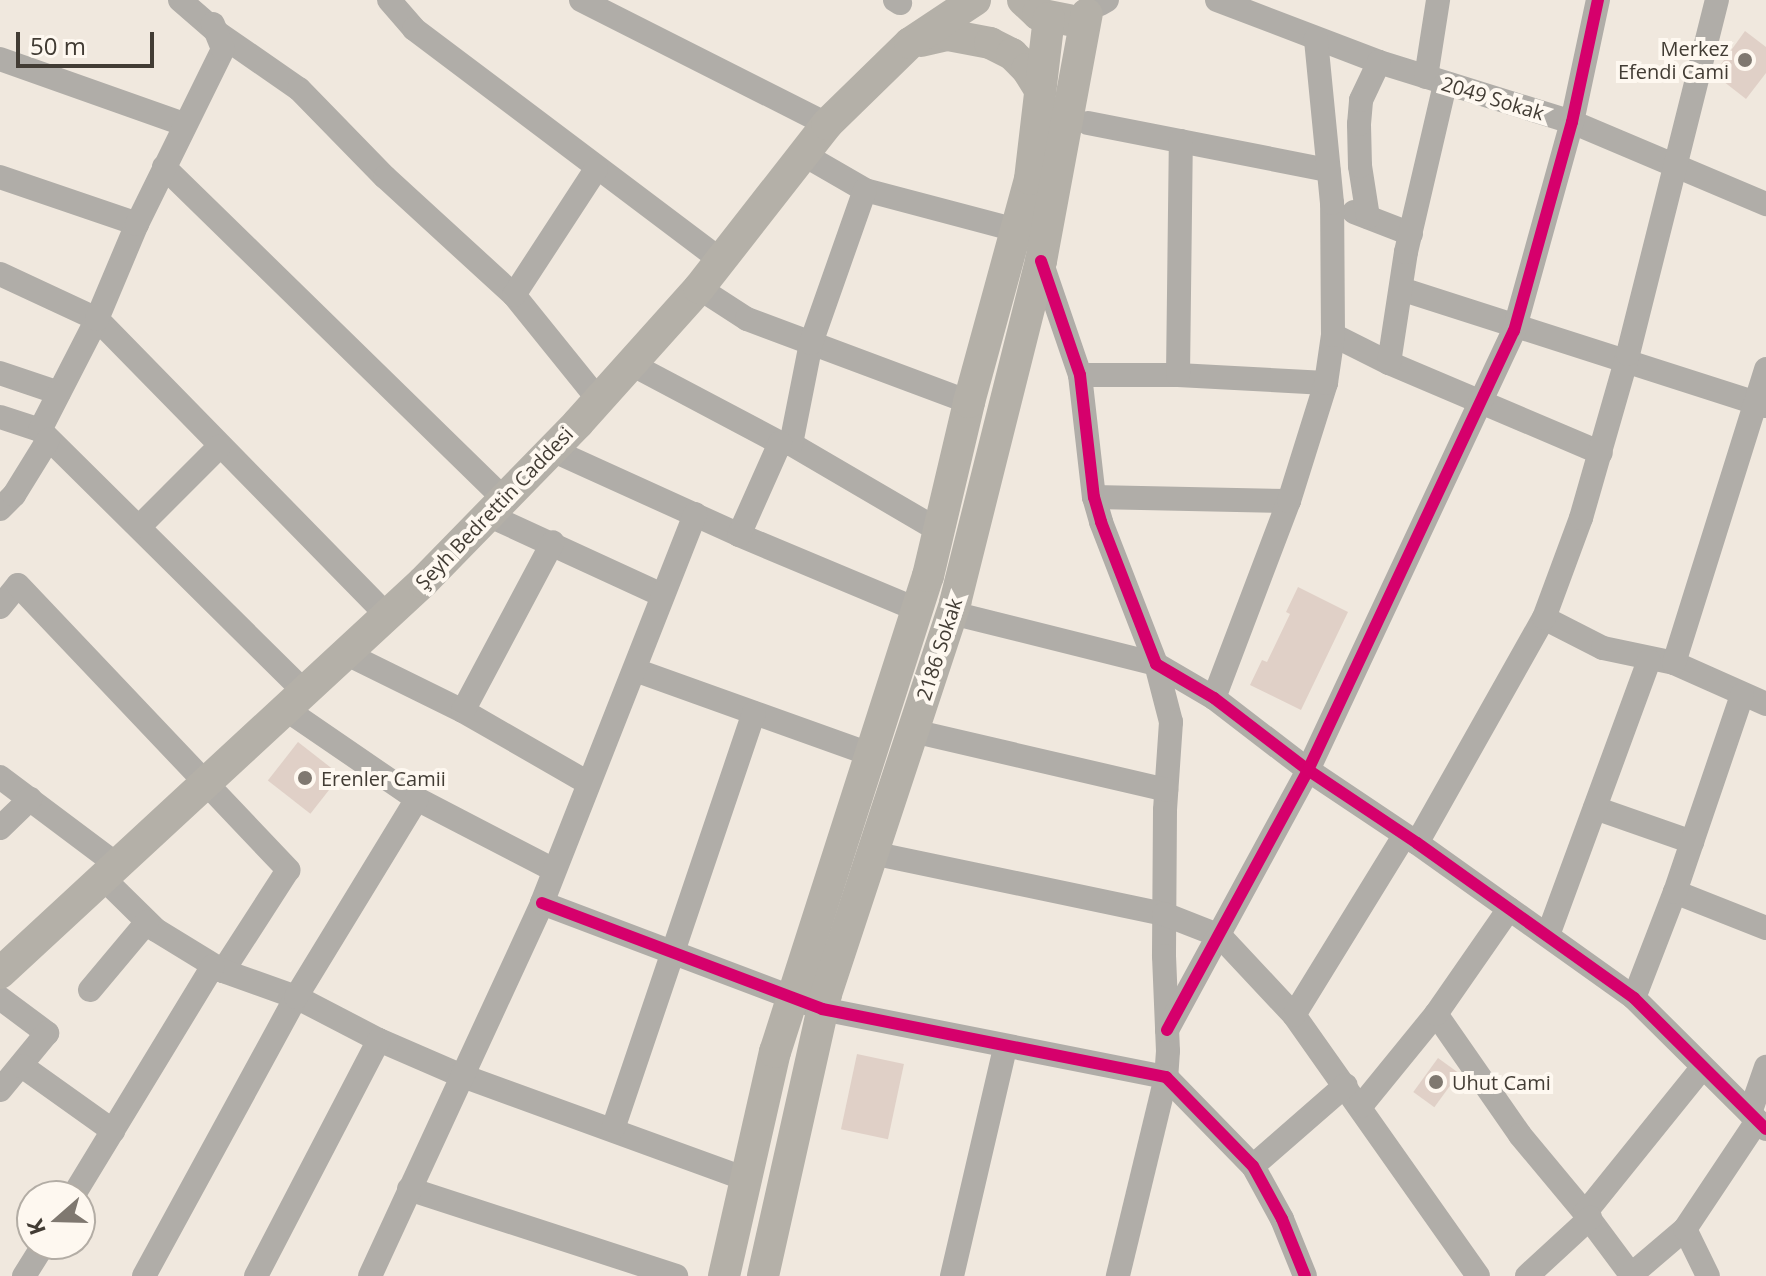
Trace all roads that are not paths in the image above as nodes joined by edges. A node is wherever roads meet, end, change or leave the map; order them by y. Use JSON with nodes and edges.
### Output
{"nodes":[{"id":1,"x":180,"y":0,"type":"edge"},
{"id":2,"x":203,"y":0,"type":"edge"},
{"id":3,"x":389,"y":0,"type":"edge"},
{"id":4,"x":581,"y":0,"type":"edge"},
{"id":5,"x":1217,"y":0,"type":"edge"},
{"id":6,"x":1438,"y":0,"type":"edge"},
{"id":7,"x":1598,"y":0,"type":"edge"},
{"id":8,"x":1717,"y":0,"type":"edge"},
{"id":9,"x":1099,"y":5,"type":"edge"},
{"id":10,"x":966,"y":8,"type":"edge"},
{"id":11,"x":1034,"y":9,"type":"edge"},
{"id":12,"x":218,"y":33,"type":"junction"},
{"id":13,"x":1316,"y":39,"type":"junction"},
{"id":14,"x":910,"y":43,"type":"junction"},
{"id":15,"x":0,"y":59,"type":"edge"},
{"id":16,"x":1379,"y":62,"type":"junction"},
{"id":17,"x":1436,"y":81,"type":"junction"},
{"id":18,"x":1040,"y":90,"type":"junction"},
{"id":19,"x":1572,"y":122,"type":"junction"},
{"id":20,"x":1088,"y":123,"type":"dead end"},
{"id":21,"x":184,"y":124,"type":"junction"},
{"id":22,"x":827,"y":124,"type":"junction"},
{"id":23,"x":1181,"y":141,"type":"junction"},
{"id":24,"x":801,"y":153,"type":"junction"},
{"id":25,"x":164,"y":167,"type":"junction"},
{"id":26,"x":1676,"y":167,"type":"junction"},
{"id":27,"x":596,"y":169,"type":"junction"},
{"id":28,"x":1328,"y":170,"type":"junction"},
{"id":29,"x":0,"y":177,"type":"edge"},
{"id":30,"x":865,"y":190,"type":"junction"},
{"id":31,"x":1332,"y":203,"type":"junction"},
{"id":32,"x":1766,"y":204,"type":"edge"},
{"id":33,"x":1368,"y":217,"type":"junction"},
{"id":34,"x":137,"y":224,"type":"junction"},
{"id":35,"x":1013,"y":229,"type":"junction"},
{"id":36,"x":1411,"y":234,"type":"junction"},
{"id":37,"x":719,"y":259,"type":"junction"},
{"id":38,"x":1041,"y":261,"type":"junction"},
{"id":39,"x":0,"y":274,"type":"edge"},
{"id":40,"x":699,"y":288,"type":"junction"},
{"id":41,"x":1401,"y":289,"type":"junction"},
{"id":42,"x":514,"y":295,"type":"junction"},
{"id":43,"x":97,"y":319,"type":"junction"},
{"id":44,"x":1516,"y":325,"type":"junction"},
{"id":45,"x":1333,"y":335,"type":"junction"},
{"id":46,"x":811,"y":343,"type":"junction"},
{"id":47,"x":1626,"y":361,"type":"junction"},
{"id":48,"x":1389,"y":363,"type":"junction"},
{"id":49,"x":631,"y":364,"type":"junction"},
{"id":50,"x":1766,"y":369,"type":"edge"},
{"id":51,"x":0,"y":373,"type":"edge"},
{"id":52,"x":1080,"y":375,"type":"junction"},
{"id":53,"x":1178,"y":375,"type":"junction"},
{"id":54,"x":1326,"y":383,"type":"junction"},
{"id":55,"x":59,"y":393,"type":"junction"},
{"id":56,"x":598,"y":399,"type":"junction"},
{"id":57,"x":1479,"y":399,"type":"junction"},
{"id":58,"x":969,"y":402,"type":"junction"},
{"id":59,"x":1762,"y":404,"type":"edge"},
{"id":60,"x":0,"y":417,"type":"edge"},
{"id":61,"x":44,"y":435,"type":"junction"},
{"id":62,"x":786,"y":443,"type":"junction"},
{"id":63,"x":219,"y":447,"type":"junction"},
{"id":64,"x":552,"y":450,"type":"junction"},
{"id":65,"x":1601,"y":453,"type":"junction"},
{"id":66,"x":1094,"y":497,"type":"junction"},
{"id":67,"x":1289,"y":501,"type":"junction"},
{"id":68,"x":496,"y":507,"type":"junction"},
{"id":69,"x":0,"y":509,"type":"edge"},
{"id":70,"x":695,"y":514,"type":"junction"},
{"id":71,"x":140,"y":526,"type":"junction"},
{"id":72,"x":938,"y":530,"type":"junction"},
{"id":73,"x":739,"y":535,"type":"junction"},
{"id":74,"x":553,"y":542,"type":"junction"},
{"id":75,"x":662,"y":595,"type":"junction"},
{"id":76,"x":0,"y":607,"type":"edge"},
{"id":77,"x":916,"y":609,"type":"junction"},
{"id":78,"x":952,"y":613,"type":"junction"},
{"id":79,"x":387,"y":615,"type":"junction"},
{"id":80,"x":1544,"y":618,"type":"junction"},
{"id":81,"x":347,"y":654,"type":"junction"},
{"id":82,"x":1649,"y":661,"type":"junction"},
{"id":83,"x":1674,"y":663,"type":"junction"},
{"id":84,"x":1156,"y":664,"type":"junction"},
{"id":85,"x":635,"y":670,"type":"junction"},
{"id":86,"x":1742,"y":695,"type":"junction"},
{"id":87,"x":1214,"y":698,"type":"junction"},
{"id":88,"x":296,"y":701,"type":"junction"},
{"id":89,"x":1766,"y":704,"type":"edge"},
{"id":90,"x":463,"y":711,"type":"junction"},
{"id":91,"x":754,"y":713,"type":"junction"},
{"id":92,"x":913,"y":731,"type":"junction"},
{"id":93,"x":870,"y":754,"type":"junction"},
{"id":94,"x":1308,"y":770,"type":"junction"},
{"id":95,"x":0,"y":777,"type":"edge"},
{"id":96,"x":588,"y":783,"type":"junction"},
{"id":97,"x":204,"y":785,"type":"junction"},
{"id":98,"x":1166,"y":790,"type":"junction"},
{"id":99,"x":30,"y":799,"type":"junction"},
{"id":100,"x":417,"y":799,"type":"junction"},
{"id":101,"x":1595,"y":808,"type":"junction"},
{"id":102,"x":0,"y":828,"type":"edge"},
{"id":103,"x":1411,"y":840,"type":"junction"},
{"id":104,"x":1692,"y":842,"type":"junction"},
{"id":105,"x":872,"y":853,"type":"junction"},
{"id":106,"x":554,"y":870,"type":"junction"},
{"id":107,"x":110,"y":871,"type":"junction"},
{"id":108,"x":1675,"y":892,"type":"junction"},
{"id":109,"x":542,"y":903,"type":"junction"},
{"id":110,"x":1509,"y":909,"type":"junction"},
{"id":111,"x":1164,"y":914,"type":"junction"},
{"id":112,"x":147,"y":922,"type":"junction"},
{"id":113,"x":1766,"y":928,"type":"edge"},
{"id":114,"x":1548,"y":935,"type":"junction"},
{"id":115,"x":1220,"y":936,"type":"junction"},
{"id":116,"x":676,"y":953,"type":"junction"},
{"id":117,"x":218,"y":968,"type":"junction"},
{"id":118,"x":0,"y":973,"type":"edge"},
{"id":119,"x":90,"y":990,"type":"dead end"},
{"id":120,"x":296,"y":997,"type":"junction"},
{"id":121,"x":0,"y":998,"type":"edge"},
{"id":122,"x":1634,"y":998,"type":"junction"},
{"id":123,"x":791,"y":999,"type":"junction"},
{"id":124,"x":822,"y":1009,"type":"junction"},
{"id":125,"x":1436,"y":1014,"type":"junction"},
{"id":126,"x":1294,"y":1015,"type":"junction"},
{"id":127,"x":1167,"y":1030,"type":"junction"},
{"id":128,"x":379,"y":1040,"type":"junction"},
{"id":129,"x":1005,"y":1048,"type":"junction"},
{"id":130,"x":22,"y":1066,"type":"junction"},
{"id":131,"x":1766,"y":1067,"type":"edge"},
{"id":132,"x":1702,"y":1068,"type":"junction"},
{"id":133,"x":460,"y":1075,"type":"junction"},
{"id":134,"x":1166,"y":1077,"type":"junction"},
{"id":135,"x":1346,"y":1085,"type":"junction"},
{"id":136,"x":0,"y":1090,"type":"edge"},
{"id":137,"x":1361,"y":1106,"type":"junction"},
{"id":138,"x":1758,"y":1121,"type":"edge"},
{"id":139,"x":613,"y":1129,"type":"junction"},
{"id":140,"x":113,"y":1131,"type":"junction"},
{"id":141,"x":1253,"y":1166,"type":"junction"},
{"id":142,"x":745,"y":1179,"type":"junction"},
{"id":143,"x":83,"y":1180,"type":"edge"},
{"id":144,"x":409,"y":1189,"type":"junction"},
{"id":145,"x":1588,"y":1215,"type":"junction"},
{"id":146,"x":1685,"y":1229,"type":"junction"},
{"id":147,"x":144,"y":1276,"type":"edge"},
{"id":148,"x":256,"y":1276,"type":"edge"},
{"id":149,"x":370,"y":1276,"type":"edge"},
{"id":150,"x":676,"y":1276,"type":"edge"},
{"id":151,"x":724,"y":1276,"type":"edge"},
{"id":152,"x":763,"y":1276,"type":"edge"},
{"id":153,"x":952,"y":1276,"type":"edge"},
{"id":154,"x":1118,"y":1276,"type":"edge"},
{"id":155,"x":1305,"y":1276,"type":"edge"},
{"id":156,"x":1478,"y":1276,"type":"edge"},
{"id":157,"x":1527,"y":1276,"type":"edge"},
{"id":158,"x":1632,"y":1276,"type":"edge"},
{"id":159,"x":1708,"y":1276,"type":"edge"}],
"edges":[{"from":1,"to":12,"type":"street"},
{"from":2,"to":12,"type":"street"},
{"from":3,"to":27,"type":"street"},
{"from":4,"to":22,"type":"street"},
{"from":5,"to":13,"type":"street","name":"2049 Sokak"},
{"from":6,"to":17,"type":"street"},
{"from":7,"to":19,"type":"street"},
{"from":8,"to":26,"type":"street"},
{"from":9,"to":11,"type":"main road","name":"Şeyh Bedrettin Caddesi"},
{"from":9,"to":38,"type":"main road","name":"2186 Sokak"},
{"from":10,"to":11,"type":"main road","name":"Şeyh Bedrettin Caddesi"},
{"from":10,"to":14,"type":"main road","name":"Şeyh Bedrettin Caddesi"},
{"from":11,"to":18,"type":"main road","name":"2186 Sokak"},
{"from":12,"to":21,"type":"street"},
{"from":12,"to":42,"type":"street"},
{"from":13,"to":16,"type":"street","name":"2049 Sokak"},
{"from":13,"to":28,"type":"street"},
{"from":14,"to":18,"type":"main road"},
{"from":14,"to":22,"type":"main road","name":"Şeyh Bedrettin Caddesi"},
{"from":15,"to":21,"type":"street"},
{"from":16,"to":17,"type":"street","name":"2049 Sokak"},
{"from":16,"to":33,"type":"street"},
{"from":17,"to":19,"type":"street","name":"2049 Sokak"},
{"from":17,"to":36,"type":"street"},
{"from":18,"to":35,"type":"main road","name":"2186 Sokak"},
{"from":19,"to":26,"type":"street","name":"2049 Sokak"},
{"from":19,"to":44,"type":"street"},
{"from":20,"to":23,"type":"street"},
{"from":21,"to":25,"type":"street"},
{"from":22,"to":24,"type":"main road","name":"Şeyh Bedrettin Caddesi"},
{"from":23,"to":28,"type":"street"},
{"from":23,"to":53,"type":"street"},
{"from":24,"to":30,"type":"street"},
{"from":24,"to":37,"type":"main road","name":"Şeyh Bedrettin Caddesi"},
{"from":25,"to":34,"type":"street"},
{"from":25,"to":68,"type":"street"},
{"from":26,"to":32,"type":"street","name":"2049 Sokak"},
{"from":26,"to":47,"type":"street"},
{"from":27,"to":37,"type":"street"},
{"from":27,"to":42,"type":"street"},
{"from":28,"to":31,"type":"street"},
{"from":29,"to":34,"type":"street"},
{"from":30,"to":35,"type":"street"},
{"from":30,"to":46,"type":"street"},
{"from":31,"to":33,"type":"street"},
{"from":31,"to":45,"type":"street"},
{"from":33,"to":36,"type":"street"},
{"from":34,"to":43,"type":"street"},
{"from":35,"to":58,"type":"main road","name":"2186 Sokak"},
{"from":36,"to":41,"type":"street"},
{"from":37,"to":40,"type":"main road","name":"Şeyh Bedrettin Caddesi"},
{"from":38,"to":52,"type":"street"},
{"from":38,"to":78,"type":"main road","name":"2186 Sokak"},
{"from":39,"to":43,"type":"street"},
{"from":40,"to":46,"type":"street"},
{"from":40,"to":49,"type":"main road","name":"Şeyh Bedrettin Caddesi"},
{"from":41,"to":44,"type":"street"},
{"from":41,"to":48,"type":"street"},
{"from":42,"to":56,"type":"street"},
{"from":43,"to":55,"type":"street"},
{"from":43,"to":63,"type":"street"},
{"from":44,"to":47,"type":"street"},
{"from":44,"to":57,"type":"street"},
{"from":45,"to":48,"type":"street"},
{"from":45,"to":54,"type":"street"},
{"from":46,"to":58,"type":"street"},
{"from":46,"to":62,"type":"street"},
{"from":47,"to":59,"type":"street"},
{"from":47,"to":65,"type":"street"},
{"from":48,"to":57,"type":"street"},
{"from":49,"to":56,"type":"main road","name":"Şeyh Bedrettin Caddesi"},
{"from":49,"to":62,"type":"street"},
{"from":50,"to":59,"type":"street"},
{"from":51,"to":55,"type":"street"},
{"from":52,"to":53,"type":"street"},
{"from":52,"to":66,"type":"street"},
{"from":53,"to":54,"type":"street"},
{"from":54,"to":67,"type":"street"},
{"from":55,"to":61,"type":"street"},
{"from":56,"to":64,"type":"main road","name":"Şeyh Bedrettin Caddesi"},
{"from":57,"to":65,"type":"street"},
{"from":57,"to":94,"type":"street"},
{"from":58,"to":72,"type":"main road","name":"2186 Sokak"},
{"from":59,"to":83,"type":"street"},
{"from":60,"to":61,"type":"street"},
{"from":61,"to":69,"type":"street"},
{"from":61,"to":71,"type":"street"},
{"from":62,"to":72,"type":"street"},
{"from":62,"to":73,"type":"street"},
{"from":63,"to":71,"type":"street"},
{"from":63,"to":79,"type":"street"},
{"from":64,"to":68,"type":"main road","name":"Şeyh Bedrettin Caddesi"},
{"from":64,"to":70,"type":"street"},
{"from":65,"to":80,"type":"street"},
{"from":66,"to":67,"type":"street"},
{"from":66,"to":84,"type":"street"},
{"from":67,"to":87,"type":"street"},
{"from":68,"to":74,"type":"street"},
{"from":68,"to":79,"type":"main road","name":"Şeyh Bedrettin Caddesi"},
{"from":70,"to":73,"type":"street"},
{"from":70,"to":75,"type":"street"},
{"from":71,"to":88,"type":"street"},
{"from":72,"to":77,"type":"main road","name":"2186 Sokak"},
{"from":73,"to":77,"type":"street"},
{"from":74,"to":75,"type":"street"},
{"from":74,"to":90,"type":"street"},
{"from":75,"to":85,"type":"street"},
{"from":76,"to":97,"type":"street"},
{"from":77,"to":93,"type":"main road","name":"2186 Sokak"},
{"from":78,"to":84,"type":"street"},
{"from":78,"to":92,"type":"main road","name":"2186 Sokak"},
{"from":79,"to":81,"type":"main road","name":"Şeyh Bedrettin Caddesi"},
{"from":80,"to":82,"type":"street"},
{"from":80,"to":103,"type":"street"},
{"from":81,"to":88,"type":"main road","name":"Şeyh Bedrettin Caddesi"},
{"from":81,"to":90,"type":"street"},
{"from":82,"to":83,"type":"street"},
{"from":82,"to":101,"type":"street"},
{"from":83,"to":86,"type":"street"},
{"from":84,"to":87,"type":"street"},
{"from":84,"to":98,"type":"street"},
{"from":85,"to":91,"type":"street"},
{"from":85,"to":96,"type":"street"},
{"from":86,"to":89,"type":"street"},
{"from":86,"to":104,"type":"street"},
{"from":87,"to":94,"type":"street"},
{"from":88,"to":97,"type":"main road","name":"Şeyh Bedrettin Caddesi"},
{"from":88,"to":100,"type":"street"},
{"from":90,"to":96,"type":"street"},
{"from":91,"to":93,"type":"street"},
{"from":91,"to":116,"type":"street"},
{"from":92,"to":98,"type":"street"},
{"from":92,"to":105,"type":"main road","name":"2186 Sokak"},
{"from":93,"to":123,"type":"main road","name":"2186 Sokak"},
{"from":94,"to":103,"type":"street"},
{"from":94,"to":115,"type":"street"},
{"from":95,"to":99,"type":"street"},
{"from":96,"to":106,"type":"street"},
{"from":97,"to":107,"type":"main road","name":"Şeyh Bedrettin Caddesi"},
{"from":97,"to":117,"type":"street"},
{"from":98,"to":111,"type":"street"},
{"from":99,"to":102,"type":"street"},
{"from":99,"to":107,"type":"street"},
{"from":100,"to":106,"type":"street"},
{"from":100,"to":120,"type":"street"},
{"from":101,"to":104,"type":"street"},
{"from":101,"to":114,"type":"street"},
{"from":103,"to":110,"type":"street"},
{"from":103,"to":126,"type":"street"},
{"from":104,"to":108,"type":"street"},
{"from":105,"to":111,"type":"street"},
{"from":105,"to":124,"type":"main road","name":"2186 Sokak"},
{"from":106,"to":109,"type":"street"},
{"from":107,"to":112,"type":"street"},
{"from":107,"to":118,"type":"main road","name":"Şeyh Bedrettin Caddesi"},
{"from":108,"to":113,"type":"street"},
{"from":108,"to":122,"type":"street"},
{"from":109,"to":116,"type":"street"},
{"from":109,"to":133,"type":"street"},
{"from":110,"to":114,"type":"street"},
{"from":110,"to":125,"type":"street"},
{"from":111,"to":115,"type":"street"},
{"from":111,"to":127,"type":"street"},
{"from":112,"to":117,"type":"street"},
{"from":112,"to":119,"type":"street"},
{"from":114,"to":122,"type":"street"},
{"from":115,"to":126,"type":"street"},
{"from":115,"to":127,"type":"street"},
{"from":116,"to":123,"type":"street"},
{"from":116,"to":139,"type":"street"},
{"from":117,"to":120,"type":"street"},
{"from":117,"to":140,"type":"street"},
{"from":120,"to":128,"type":"street"},
{"from":120,"to":147,"type":"street"},
{"from":121,"to":130,"type":"street"},
{"from":122,"to":132,"type":"street"},
{"from":123,"to":124,"type":"street"},
{"from":123,"to":142,"type":"main road","name":"2186 Sokak"},
{"from":124,"to":129,"type":"street"},
{"from":124,"to":152,"type":"main road","name":"2186 Sokak"},
{"from":125,"to":137,"type":"street"},
{"from":125,"to":145,"type":"street"},
{"from":126,"to":135,"type":"street"},
{"from":127,"to":134,"type":"street"},
{"from":128,"to":133,"type":"street"},
{"from":128,"to":148,"type":"street"},
{"from":129,"to":134,"type":"street"},
{"from":129,"to":153,"type":"street"},
{"from":130,"to":136,"type":"street"},
{"from":130,"to":140,"type":"street"},
{"from":131,"to":138,"type":"street"},
{"from":132,"to":138,"type":"street"},
{"from":132,"to":145,"type":"street"},
{"from":133,"to":139,"type":"street"},
{"from":133,"to":144,"type":"street"},
{"from":134,"to":141,"type":"street"},
{"from":134,"to":154,"type":"street"},
{"from":135,"to":137,"type":"street"},
{"from":135,"to":141,"type":"street"},
{"from":137,"to":156,"type":"street"},
{"from":138,"to":146,"type":"street"},
{"from":139,"to":142,"type":"street"},
{"from":140,"to":143,"type":"street"},
{"from":141,"to":155,"type":"street"},
{"from":142,"to":151,"type":"main road","name":"2186 Sokak"},
{"from":144,"to":149,"type":"street"},
{"from":144,"to":150,"type":"street"},
{"from":145,"to":157,"type":"street"},
{"from":145,"to":158,"type":"street"},
{"from":146,"to":158,"type":"street"},
{"from":146,"to":159,"type":"street"}]}
